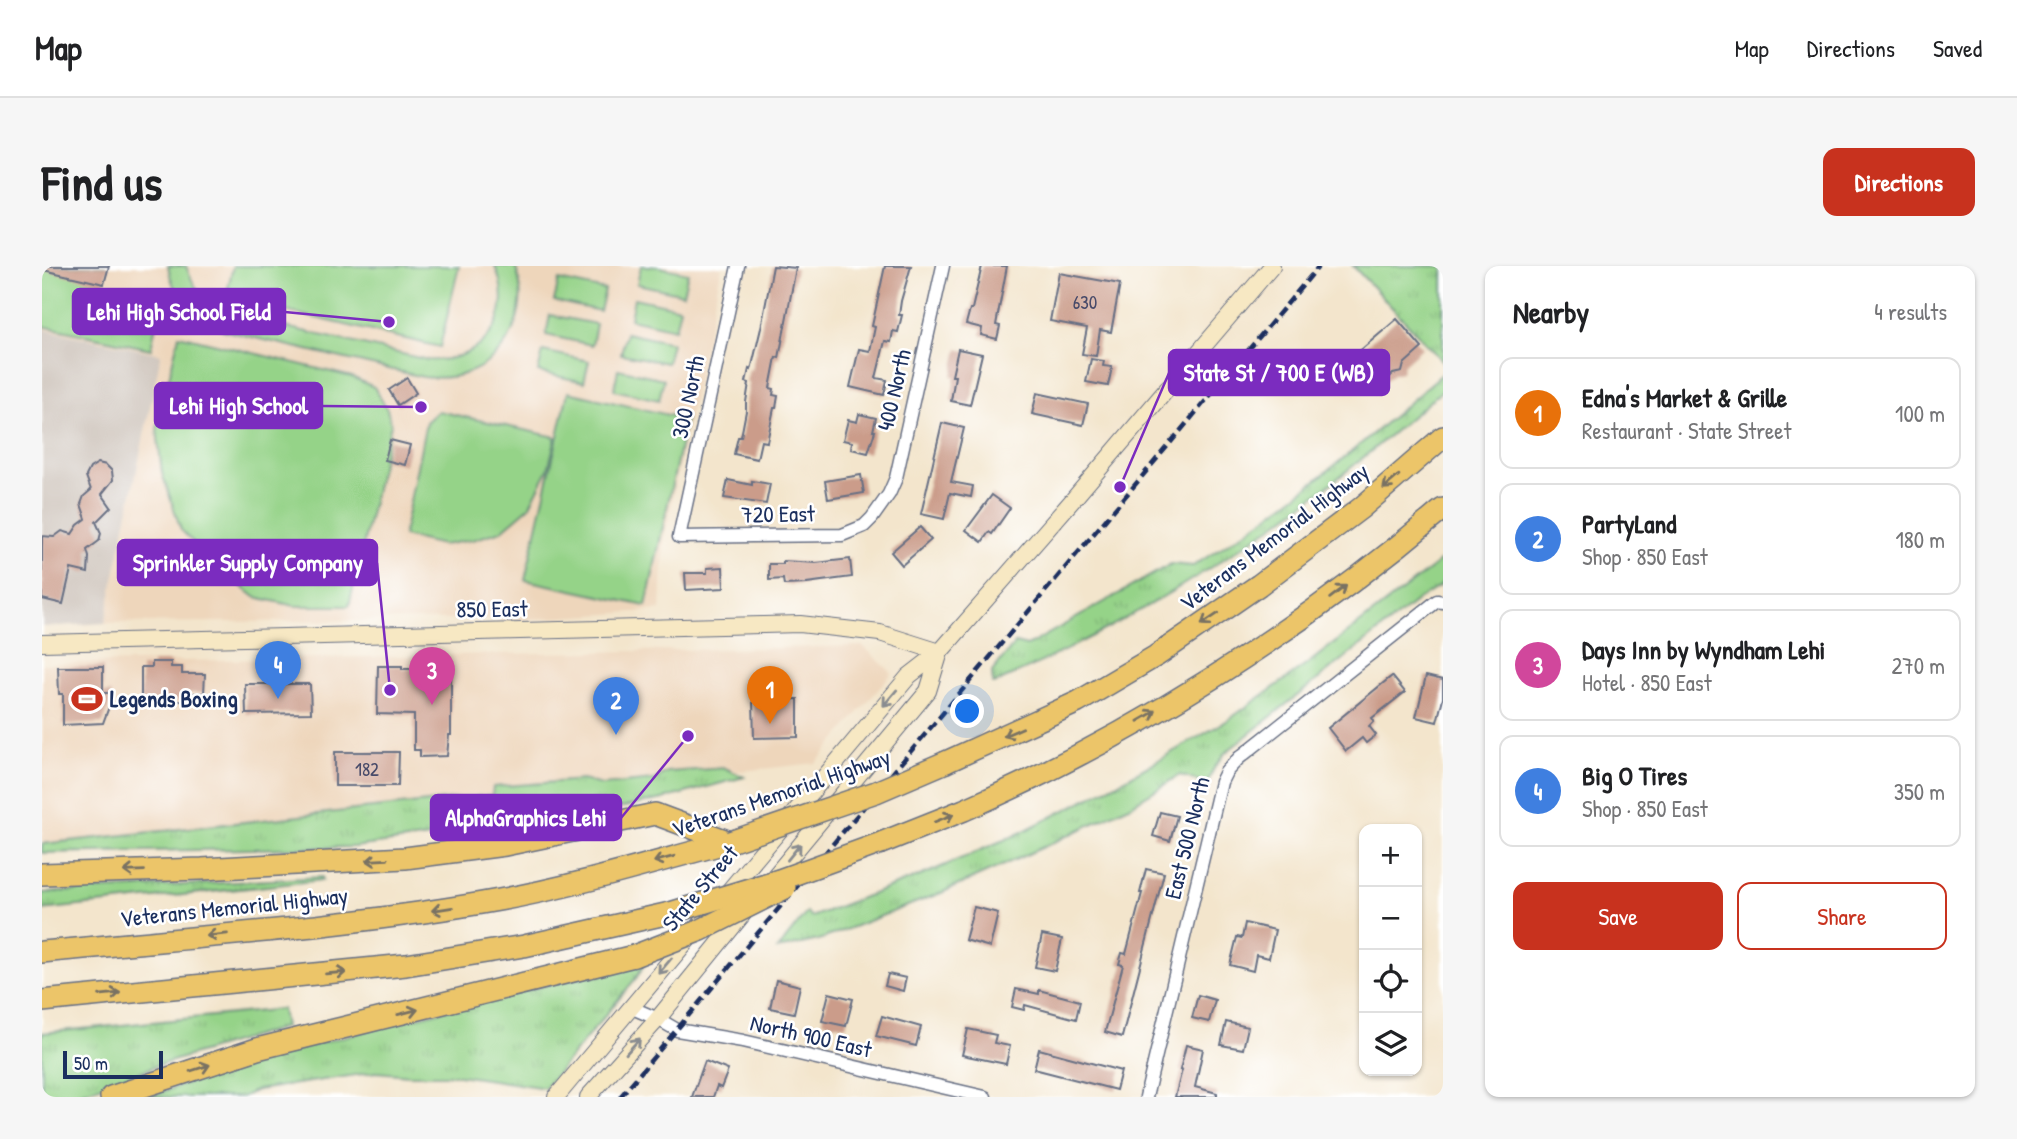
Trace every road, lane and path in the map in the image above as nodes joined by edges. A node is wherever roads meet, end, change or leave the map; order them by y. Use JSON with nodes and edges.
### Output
{"nodes":[{"id":1,"x":738,"y":266,"type":"edge"},
{"id":2,"x":943,"y":266,"type":"edge"},
{"id":3,"x":1272,"y":266,"type":"edge"},
{"id":4,"x":1443,"y":437,"type":"edge"},
{"id":5,"x":1443,"y":509,"type":"edge"},
{"id":6,"x":872,"y":518,"type":"joint"},
{"id":7,"x":679,"y":537,"type":"joint"},
{"id":8,"x":1440,"y":601,"type":"edge"},
{"id":9,"x":42,"y":643,"type":"edge"},
{"id":10,"x":940,"y":652,"type":"junction"},
{"id":11,"x":730,"y":842,"type":"junction"},
{"id":12,"x":830,"y":862,"type":"junction"},
{"id":13,"x":42,"y":874,"type":"edge"},
{"id":14,"x":42,"y":953,"type":"edge"},
{"id":15,"x":42,"y":1001,"type":"edge"},
{"id":16,"x":630,"y":1007,"type":"junction"},
{"id":17,"x":657,"y":1019,"type":"junction"},
{"id":18,"x":111,"y":1097,"type":"edge"},
{"id":19,"x":556,"y":1097,"type":"edge"},
{"id":20,"x":588,"y":1097,"type":"edge"},
{"id":21,"x":985,"y":1097,"type":"edge"},
{"id":22,"x":1146,"y":1097,"type":"edge"}],
"edges":[{"from":1,"to":7,"type":"street","name":"300 North"},
{"from":2,"to":6,"type":"street","name":"400 North"},
{"from":3,"to":10,"type":"main road","name":"State Street"},
{"from":4,"to":11,"type":"highway","name":"Veterans Memorial Highway","one_way":true,"bridge":true},
{"from":12,"to":5,"type":"highway","one_way":true,"bridge":true},
{"from":6,"to":7,"type":"street","name":"720 East"},
{"from":8,"to":22,"type":"street","name":"East 500 North"},
{"from":9,"to":10,"type":"main road","name":"850 East"},
{"from":10,"to":16,"type":"main road","name":"State Street","one_way":true},
{"from":17,"to":10,"type":"main road","name":"State Street","one_way":true},
{"from":11,"to":13,"type":"highway","one_way":true},
{"from":11,"to":14,"type":"highway","name":"Veterans Memorial Highway","one_way":true},
{"from":15,"to":12,"type":"highway","one_way":true,"bridge":true},
{"from":18,"to":12,"type":"highway","one_way":true,"bridge":true},
{"from":16,"to":17,"type":"street","name":"North 900 East"},
{"from":16,"to":19,"type":"main road","name":"State Street"},
{"from":20,"to":17,"type":"main road","name":"State Street","one_way":true},
{"from":17,"to":21,"type":"street","name":"North 900 East"}]}
